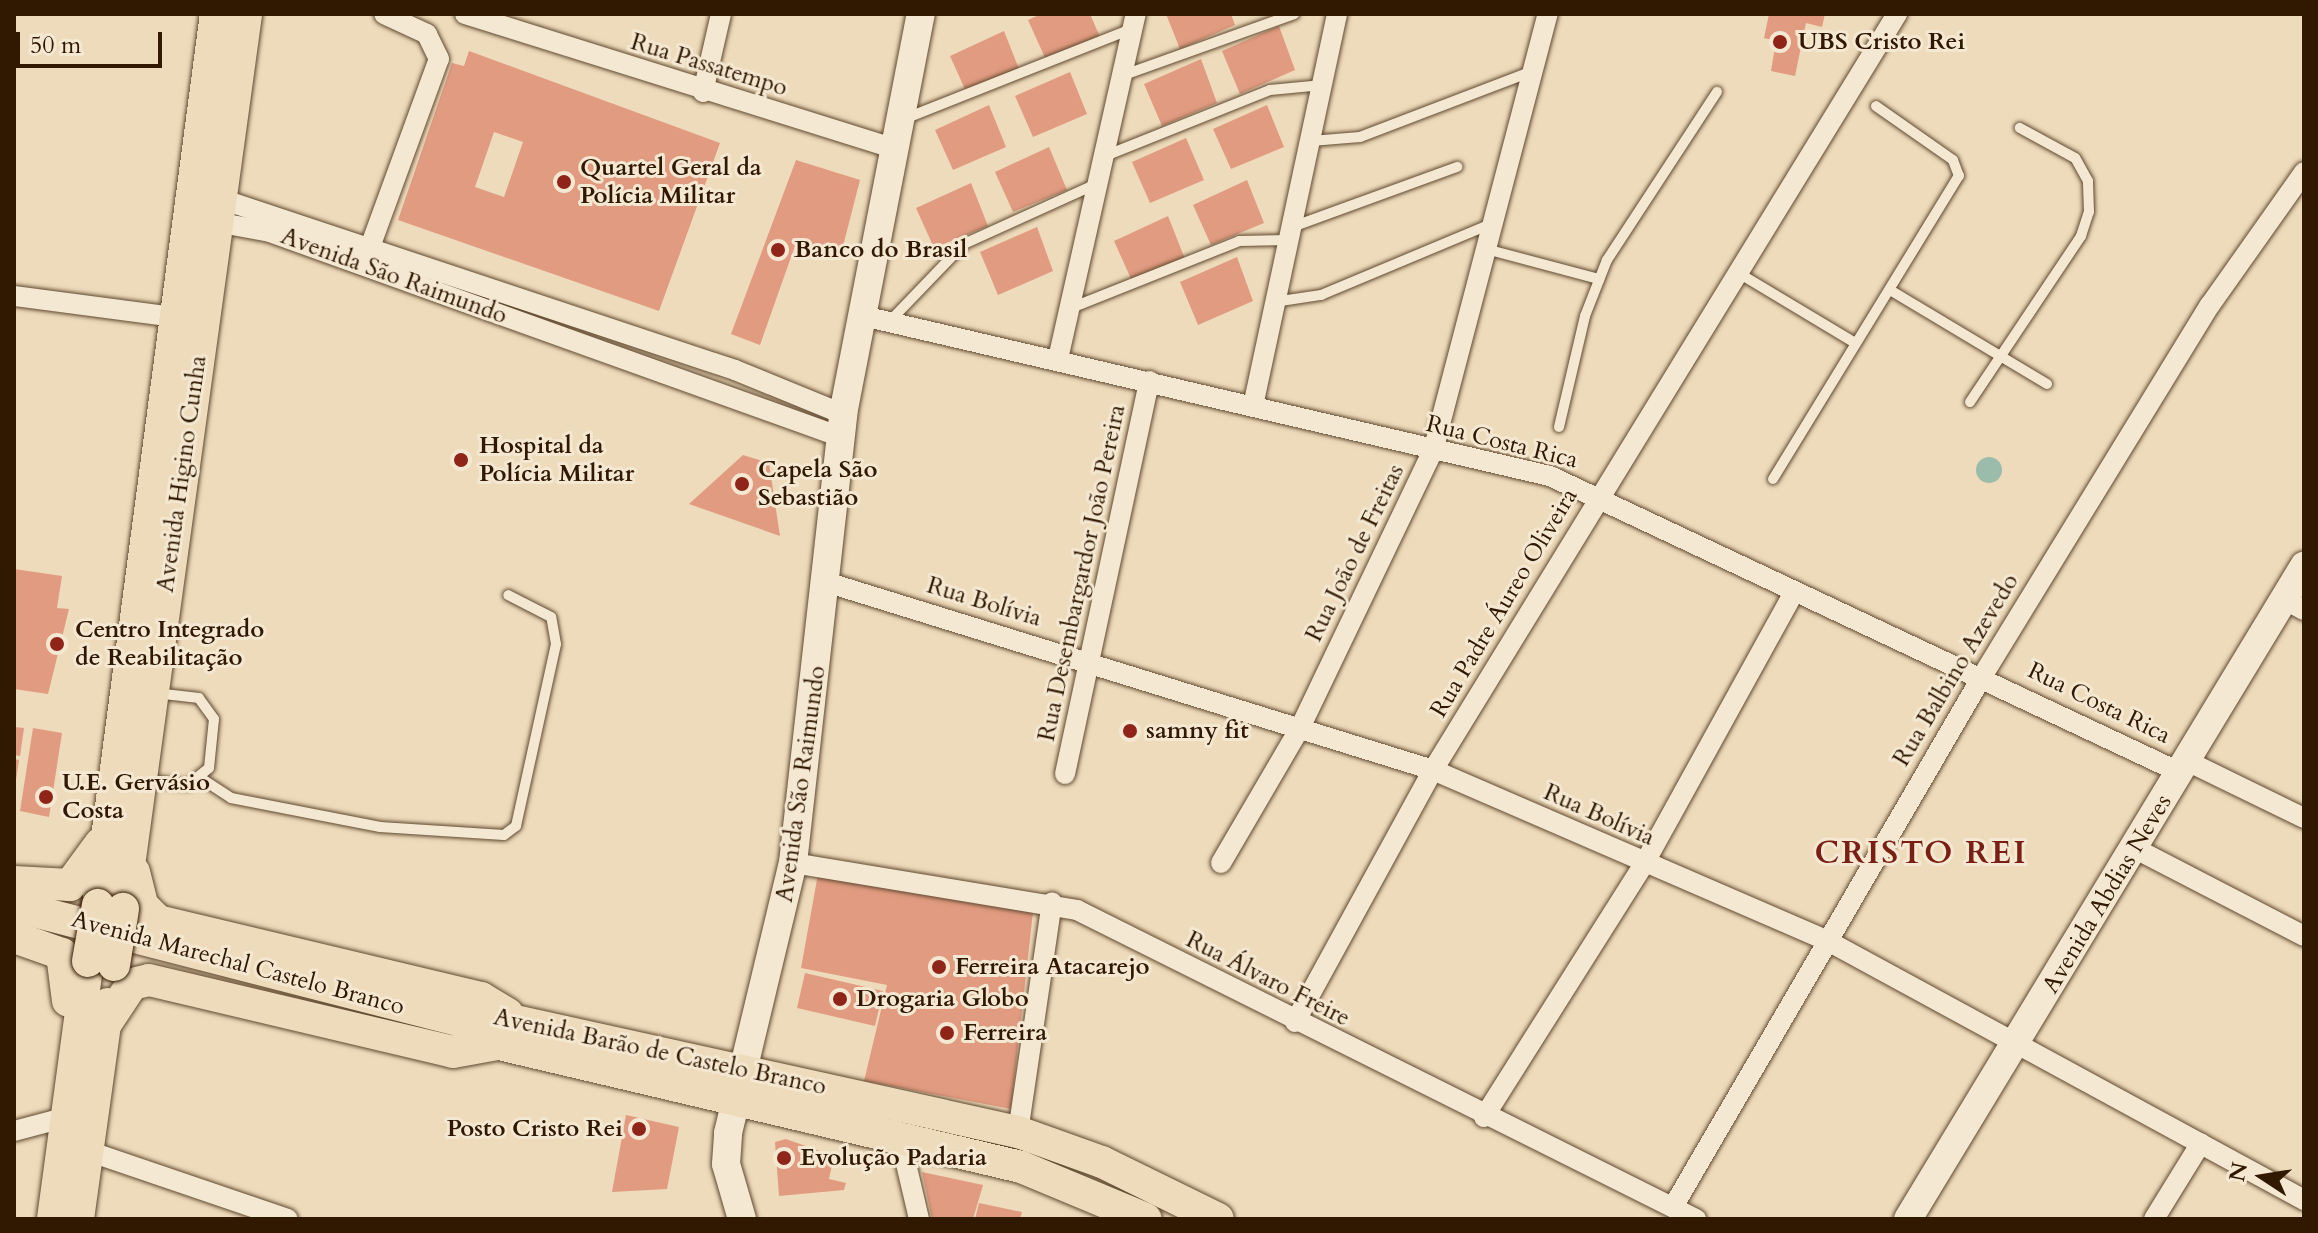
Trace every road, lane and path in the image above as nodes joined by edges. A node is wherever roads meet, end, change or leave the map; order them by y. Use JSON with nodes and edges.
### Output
{"nodes":[{"id":1,"x":216,"y":14,"type":"edge"},
{"id":2,"x":246,"y":14,"type":"edge"},
{"id":3,"x":384,"y":14,"type":"edge"},
{"id":4,"x":465,"y":14,"type":"edge"},
{"id":5,"x":721,"y":14,"type":"edge"},
{"id":6,"x":921,"y":14,"type":"edge"},
{"id":7,"x":1294,"y":14,"type":"edge"},
{"id":8,"x":1337,"y":14,"type":"edge"},
{"id":9,"x":1548,"y":14,"type":"edge"},
{"id":10,"x":1897,"y":14,"type":"edge"},
{"id":11,"x":1134,"y":22,"type":"edge"},
{"id":12,"x":1533,"y":71,"type":"junction"},
{"id":13,"x":1122,"y":75,"type":"junction"},
{"id":14,"x":1323,"y":85,"type":"junction"},
{"id":15,"x":703,"y":92,"type":"junction"},
{"id":16,"x":1717,"y":92,"type":"dead end"},
{"id":17,"x":1876,"y":106,"type":"dead end"},
{"id":18,"x":899,"y":120,"type":"junction"},
{"id":19,"x":2020,"y":128,"type":"dead end"},
{"id":20,"x":1311,"y":141,"type":"junction"},
{"id":21,"x":893,"y":148,"type":"junction"},
{"id":22,"x":1103,"y":156,"type":"junction"},
{"id":23,"x":1457,"y":167,"type":"dead end"},
{"id":24,"x":2304,"y":172,"type":"edge"},
{"id":25,"x":1097,"y":183,"type":"junction"},
{"id":26,"x":218,"y":210,"type":"junction"},
{"id":27,"x":1493,"y":223,"type":"junction"},
{"id":28,"x":1289,"y":234,"type":"junction"},
{"id":29,"x":1486,"y":249,"type":"junction"},
{"id":30,"x":367,"y":257,"type":"junction"},
{"id":31,"x":1735,"y":271,"type":"junction"},
{"id":32,"x":1599,"y":279,"type":"junction"},
{"id":33,"x":1890,"y":290,"type":"junction"},
{"id":34,"x":14,"y":296,"type":"edge"},
{"id":35,"x":1274,"y":302,"type":"junction"},
{"id":36,"x":1069,"y":309,"type":"junction"},
{"id":37,"x":859,"y":315,"type":"junction"},
{"id":38,"x":173,"y":317,"type":"junction"},
{"id":39,"x":889,"y":322,"type":"junction"},
{"id":40,"x":1855,"y":343,"type":"junction"},
{"id":41,"x":1998,"y":358,"type":"junction"},
{"id":42,"x":1058,"y":359,"type":"junction"},
{"id":43,"x":1149,"y":381,"type":"junction"},
{"id":44,"x":2047,"y":384,"type":"dead end"},
{"id":45,"x":1970,"y":402,"type":"dead end"},
{"id":46,"x":1253,"y":406,"type":"junction"},
{"id":47,"x":842,"y":426,"type":"junction"},
{"id":48,"x":1559,"y":427,"type":"dead end"},
{"id":49,"x":1433,"y":451,"type":"junction"},
{"id":50,"x":1773,"y":479,"type":"dead end"},
{"id":51,"x":1597,"y":499,"type":"junction"},
{"id":52,"x":2304,"y":566,"type":"edge"},
{"id":53,"x":829,"y":583,"type":"junction"},
{"id":54,"x":1794,"y":592,"type":"junction"},
{"id":55,"x":508,"y":595,"type":"dead end"},
{"id":56,"x":2294,"y":605,"type":"edge"},
{"id":57,"x":1093,"y":662,"type":"junction"},
{"id":58,"x":1983,"y":675,"type":"junction"},
{"id":59,"x":152,"y":693,"type":"junction"},
{"id":60,"x":1300,"y":728,"type":"junction"},
{"id":61,"x":2182,"y":766,"type":"junction"},
{"id":62,"x":1433,"y":770,"type":"junction"},
{"id":63,"x":1065,"y":774,"type":"dead end"},
{"id":64,"x":199,"y":777,"type":"junction"},
{"id":65,"x":140,"y":780,"type":"junction"},
{"id":66,"x":2304,"y":818,"type":"edge"},
{"id":67,"x":107,"y":831,"type":"junction"},
{"id":68,"x":2136,"y":849,"type":"junction"},
{"id":69,"x":130,"y":855,"type":"junction"},
{"id":70,"x":793,"y":863,"type":"junction"},
{"id":71,"x":1221,"y":863,"type":"dead end"},
{"id":72,"x":1644,"y":864,"type":"junction"},
{"id":73,"x":14,"y":882,"type":"edge"},
{"id":74,"x":1052,"y":902,"type":"junction"},
{"id":75,"x":14,"y":906,"type":"edge"},
{"id":76,"x":110,"y":907,"type":"junction"},
{"id":77,"x":2304,"y":936,"type":"edge"},
{"id":78,"x":14,"y":937,"type":"edge"},
{"id":79,"x":1826,"y":940,"type":"junction"},
{"id":80,"x":101,"y":963,"type":"junction"},
{"id":81,"x":461,"y":1021,"type":"joint"},
{"id":82,"x":1295,"y":1022,"type":"junction"},
{"id":83,"x":105,"y":1025,"type":"junction"},
{"id":84,"x":504,"y":1032,"type":"junction"},
{"id":85,"x":77,"y":1042,"type":"junction"},
{"id":86,"x":2018,"y":1044,"type":"junction"},
{"id":87,"x":745,"y":1069,"type":"junction"},
{"id":88,"x":736,"y":1101,"type":"junction"},
{"id":89,"x":67,"y":1117,"type":"junction"},
{"id":90,"x":1484,"y":1117,"type":"junction"},
{"id":91,"x":14,"y":1131,"type":"edge"},
{"id":92,"x":1018,"y":1132,"type":"junction"},
{"id":93,"x":900,"y":1138,"type":"junction"},
{"id":94,"x":2201,"y":1143,"type":"junction"},
{"id":95,"x":88,"y":1151,"type":"junction"},
{"id":96,"x":2304,"y":1200,"type":"edge"},
{"id":97,"x":1673,"y":1207,"type":"junction"},
{"id":98,"x":53,"y":1219,"type":"edge"},
{"id":99,"x":78,"y":1219,"type":"edge"},
{"id":100,"x":288,"y":1219,"type":"edge"},
{"id":101,"x":742,"y":1219,"type":"edge"},
{"id":102,"x":919,"y":1219,"type":"edge"},
{"id":103,"x":1146,"y":1219,"type":"edge"},
{"id":104,"x":1218,"y":1219,"type":"edge"},
{"id":105,"x":1696,"y":1219,"type":"edge"},
{"id":106,"x":1908,"y":1219,"type":"edge"},
{"id":107,"x":2154,"y":1219,"type":"edge"}],
"edges":[{"from":1,"to":38,"type":"main road","name":"Avenida Higino Cunha"},
{"from":2,"to":26,"type":"main road","name":"Avenida Higino Cunha"},
{"from":3,"to":30,"type":"street"},
{"from":4,"to":15,"type":"street","name":"Rua Passatempo"},
{"from":5,"to":15,"type":"street"},
{"from":6,"to":18,"type":"street","name":"Avenida São Raimundo"},
{"from":7,"to":13,"type":"lane"},
{"from":8,"to":14,"type":"street"},
{"from":9,"to":12,"type":"street","name":"Rua João de Freitas"},
{"from":10,"to":31,"type":"street","name":"Rua Padre Áureo Oliveira"},
{"from":11,"to":13,"type":"street"},
{"from":11,"to":18,"type":"lane"},
{"from":12,"to":20,"type":"lane"},
{"from":12,"to":27,"type":"street","name":"Rua João de Freitas"},
{"from":13,"to":22,"type":"street"},
{"from":14,"to":20,"type":"street"},
{"from":14,"to":22,"type":"lane"},
{"from":15,"to":21,"type":"street","name":"Rua Passatempo"},
{"from":16,"to":32,"type":"lane"},
{"from":17,"to":33,"type":"lane"},
{"from":18,"to":21,"type":"street","name":"Avenida São Raimundo"},
{"from":19,"to":41,"type":"lane"},
{"from":20,"to":28,"type":"street"},
{"from":21,"to":37,"type":"street","name":"Avenida São Raimundo"},
{"from":22,"to":25,"type":"street"},
{"from":23,"to":28,"type":"lane"},
{"from":24,"to":58,"type":"street","name":"Rua Balbino Azevedo"},
{"from":25,"to":36,"type":"street"},
{"from":25,"to":39,"type":"lane"},
{"from":26,"to":30,"type":"street","name":"Avenida São Raimundo"},
{"from":26,"to":59,"type":"main road","name":"Avenida Higino Cunha"},
{"from":27,"to":29,"type":"street","name":"Rua João de Freitas"},
{"from":27,"to":35,"type":"lane"},
{"from":28,"to":35,"type":"street"},
{"from":28,"to":36,"type":"lane"},
{"from":29,"to":32,"type":"lane"},
{"from":29,"to":49,"type":"street","name":"Rua João de Freitas"},
{"from":30,"to":47,"type":"street","name":"Avenida São Raimundo"},
{"from":31,"to":40,"type":"lane"},
{"from":31,"to":51,"type":"street","name":"Rua Padre Áureo Oliveira"},
{"from":32,"to":48,"type":"lane"},
{"from":33,"to":40,"type":"lane"},
{"from":33,"to":41,"type":"lane"},
{"from":34,"to":38,"type":"street"},
{"from":35,"to":46,"type":"street"},
{"from":36,"to":42,"type":"street"},
{"from":37,"to":39,"type":"street","name":"Rua Costa Rica"},
{"from":37,"to":47,"type":"street","name":"Avenida São Raimundo"},
{"from":38,"to":67,"type":"main road","name":"Avenida Higino Cunha"},
{"from":39,"to":42,"type":"street","name":"Rua Costa Rica"},
{"from":40,"to":50,"type":"lane"},
{"from":41,"to":44,"type":"lane"},
{"from":41,"to":45,"type":"lane"},
{"from":42,"to":43,"type":"street","name":"Rua Costa Rica"},
{"from":43,"to":46,"type":"street","name":"Rua Costa Rica"},
{"from":43,"to":57,"type":"street","name":"Rua Desembargardor João Pereira"},
{"from":46,"to":49,"type":"street","name":"Rua Costa Rica"},
{"from":47,"to":53,"type":"street","name":"Avenida São Raimundo"},
{"from":49,"to":51,"type":"street","name":"Rua Costa Rica"},
{"from":49,"to":60,"type":"street","name":"Rua João de Freitas"},
{"from":51,"to":54,"type":"street","name":"Rua Costa Rica"},
{"from":51,"to":62,"type":"street","name":"Rua Padre Áureo Oliveira"},
{"from":52,"to":56,"type":"street","name":"Avenida Abdias Neves"},
{"from":53,"to":57,"type":"street","name":"Rua Bolívia"},
{"from":53,"to":70,"type":"street","name":"Avenida São Raimundo"},
{"from":54,"to":58,"type":"street","name":"Rua Costa Rica"},
{"from":54,"to":72,"type":"street"},
{"from":55,"to":64,"type":"lane"},
{"from":56,"to":61,"type":"street","name":"Avenida Abdias Neves"},
{"from":57,"to":60,"type":"street","name":"Rua Bolívia"},
{"from":57,"to":63,"type":"street","name":"Rua Desembargardor João Pereira"},
{"from":58,"to":61,"type":"street","name":"Rua Costa Rica"},
{"from":58,"to":79,"type":"street","name":"Rua Balbino Azevedo"},
{"from":59,"to":64,"type":"lane"},
{"from":59,"to":65,"type":"main road","name":"Avenida Higino Cunha"},
{"from":60,"to":62,"type":"street","name":"Rua Bolívia"},
{"from":60,"to":71,"type":"street","name":"Rua João de Freitas"},
{"from":61,"to":66,"type":"street","name":"Rua Costa Rica"},
{"from":61,"to":68,"type":"street","name":"Avenida Abdias Neves"},
{"from":62,"to":72,"type":"street","name":"Rua Bolívia"},
{"from":62,"to":82,"type":"street","name":"Rua Padre Áureo Oliveira"},
{"from":64,"to":65,"type":"lane"},
{"from":65,"to":69,"type":"main road","name":"Avenida Higino Cunha"},
{"from":67,"to":73,"type":"main road"},
{"from":67,"to":76,"type":"main road","name":"Avenida Higino Cunha"},
{"from":68,"to":77,"type":"street"},
{"from":68,"to":86,"type":"street","name":"Avenida Abdias Neves"},
{"from":69,"to":76,"type":"main road","name":"Avenida Higino Cunha"},
{"from":69,"to":84,"type":"main road"},
{"from":70,"to":74,"type":"street","name":"Rua Álvaro Freire"},
{"from":70,"to":87,"type":"street","name":"Avenida São Raimundo"},
{"from":72,"to":79,"type":"street","name":"Rua Bolívia"},
{"from":72,"to":90,"type":"street"},
{"from":74,"to":82,"type":"street","name":"Rua Álvaro Freire"},
{"from":74,"to":92,"type":"street"},
{"from":75,"to":81,"type":"main road","name":"Avenida Marechal Castelo Branco"},
{"from":76,"to":80,"type":"main road","name":"Avenida Higino Cunha","bridge":true},
{"from":78,"to":85,"type":"main road"},
{"from":79,"to":86,"type":"street","name":"Rua Bolívia"},
{"from":79,"to":97,"type":"street","name":"Rua Balbino Azevedo"},
{"from":80,"to":83,"type":"main road","name":"Avenida Higino Cunha"},
{"from":80,"to":85,"type":"main road","name":"Avenida Higino Cunha"},
{"from":81,"to":84,"type":"main road","name":"Avenida Barão de Castelo Branco"},
{"from":82,"to":90,"type":"street","name":"Rua Álvaro Freire"},
{"from":83,"to":84,"type":"main road"},
{"from":83,"to":95,"type":"main road","name":"Avenida Higino Cunha"},
{"from":84,"to":87,"type":"main road","name":"Avenida Barão de Castelo Branco"},
{"from":84,"to":88,"type":"main road","name":"Avenida Barão de Castelo Branco"},
{"from":85,"to":89,"type":"main road","name":"Avenida Higino Cunha"},
{"from":86,"to":94,"type":"street","name":"Rua Bolívia"},
{"from":86,"to":106,"type":"street","name":"Avenida Abdias Neves"},
{"from":87,"to":88,"type":"street","name":"Avenida São Raimundo"},
{"from":87,"to":92,"type":"main road","name":"Avenida Barão de Castelo Branco"},
{"from":88,"to":93,"type":"main road","name":"Avenida Barão de Castelo Branco"},
{"from":88,"to":101,"type":"street","name":"Avenida São Raimundo"},
{"from":89,"to":91,"type":"street"},
{"from":89,"to":98,"type":"main road","name":"Avenida Higino Cunha"},
{"from":90,"to":97,"type":"street","name":"Rua Álvaro Freire"},
{"from":92,"to":104,"type":"main road","name":"Avenida Barão de Castelo Branco"},
{"from":93,"to":102,"type":"street"},
{"from":93,"to":103,"type":"main road","name":"Avenida Barão de Castelo Branco"},
{"from":94,"to":96,"type":"street","name":"Rua Bolívia"},
{"from":94,"to":107,"type":"street"},
{"from":95,"to":99,"type":"main road","name":"Avenida Higino Cunha"},
{"from":95,"to":100,"type":"street"},
{"from":97,"to":105,"type":"street","name":"Rua Álvaro Freire"}]}
